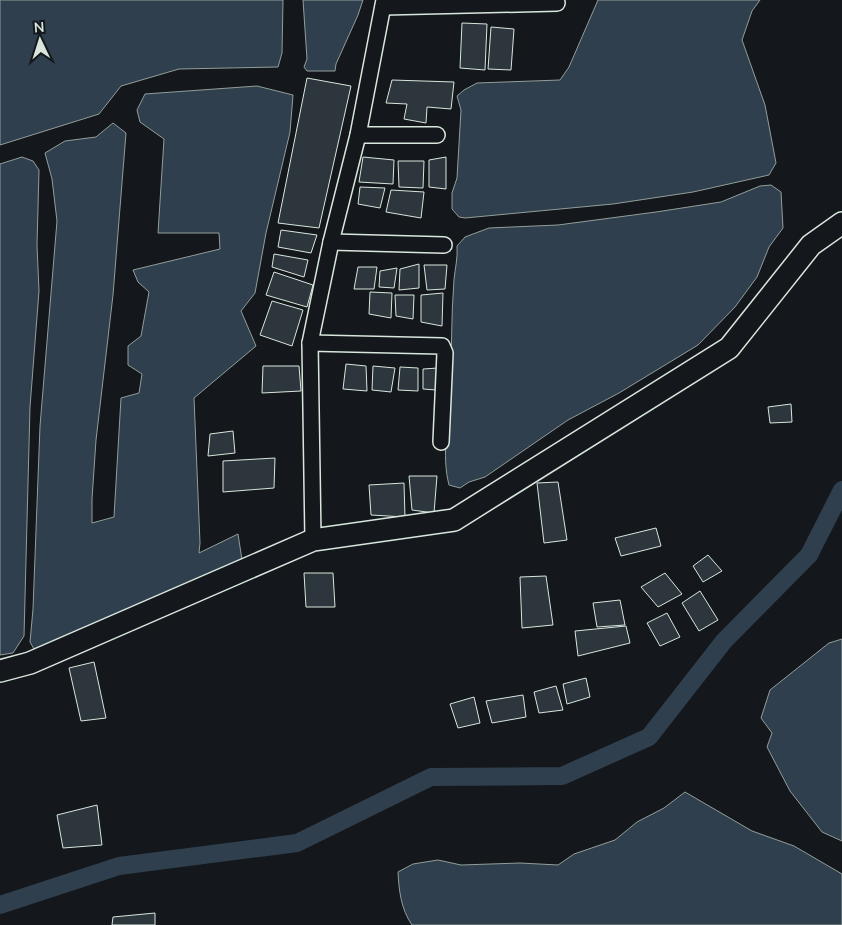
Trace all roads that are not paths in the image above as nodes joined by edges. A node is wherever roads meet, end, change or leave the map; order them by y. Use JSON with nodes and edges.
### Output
{"nodes":[{"id":1,"x":383,"y":3,"type":"edge"},
{"id":2,"x":556,"y":3,"type":"dead end"},
{"id":3,"x":358,"y":135,"type":"junction"},
{"id":4,"x":437,"y":135,"type":"dead end"},
{"id":5,"x":842,"y":223,"type":"edge"},
{"id":6,"x":331,"y":242,"type":"junction"},
{"id":7,"x":444,"y":245,"type":"dead end"},
{"id":8,"x":310,"y":342,"type":"junction"},
{"id":9,"x":441,"y":442,"type":"dead end"},
{"id":10,"x":313,"y":540,"type":"junction"},
{"id":11,"x":0,"y":670,"type":"edge"}],
"edges":[{"from":1,"to":2,"type":"street"},
{"from":1,"to":3,"type":"street"},
{"from":3,"to":4,"type":"street"},
{"from":3,"to":6,"type":"street"},
{"from":5,"to":10,"type":"street"},
{"from":6,"to":7,"type":"street"},
{"from":6,"to":8,"type":"street"},
{"from":8,"to":9,"type":"street"},
{"from":8,"to":10,"type":"street"},
{"from":10,"to":11,"type":"street"}]}
